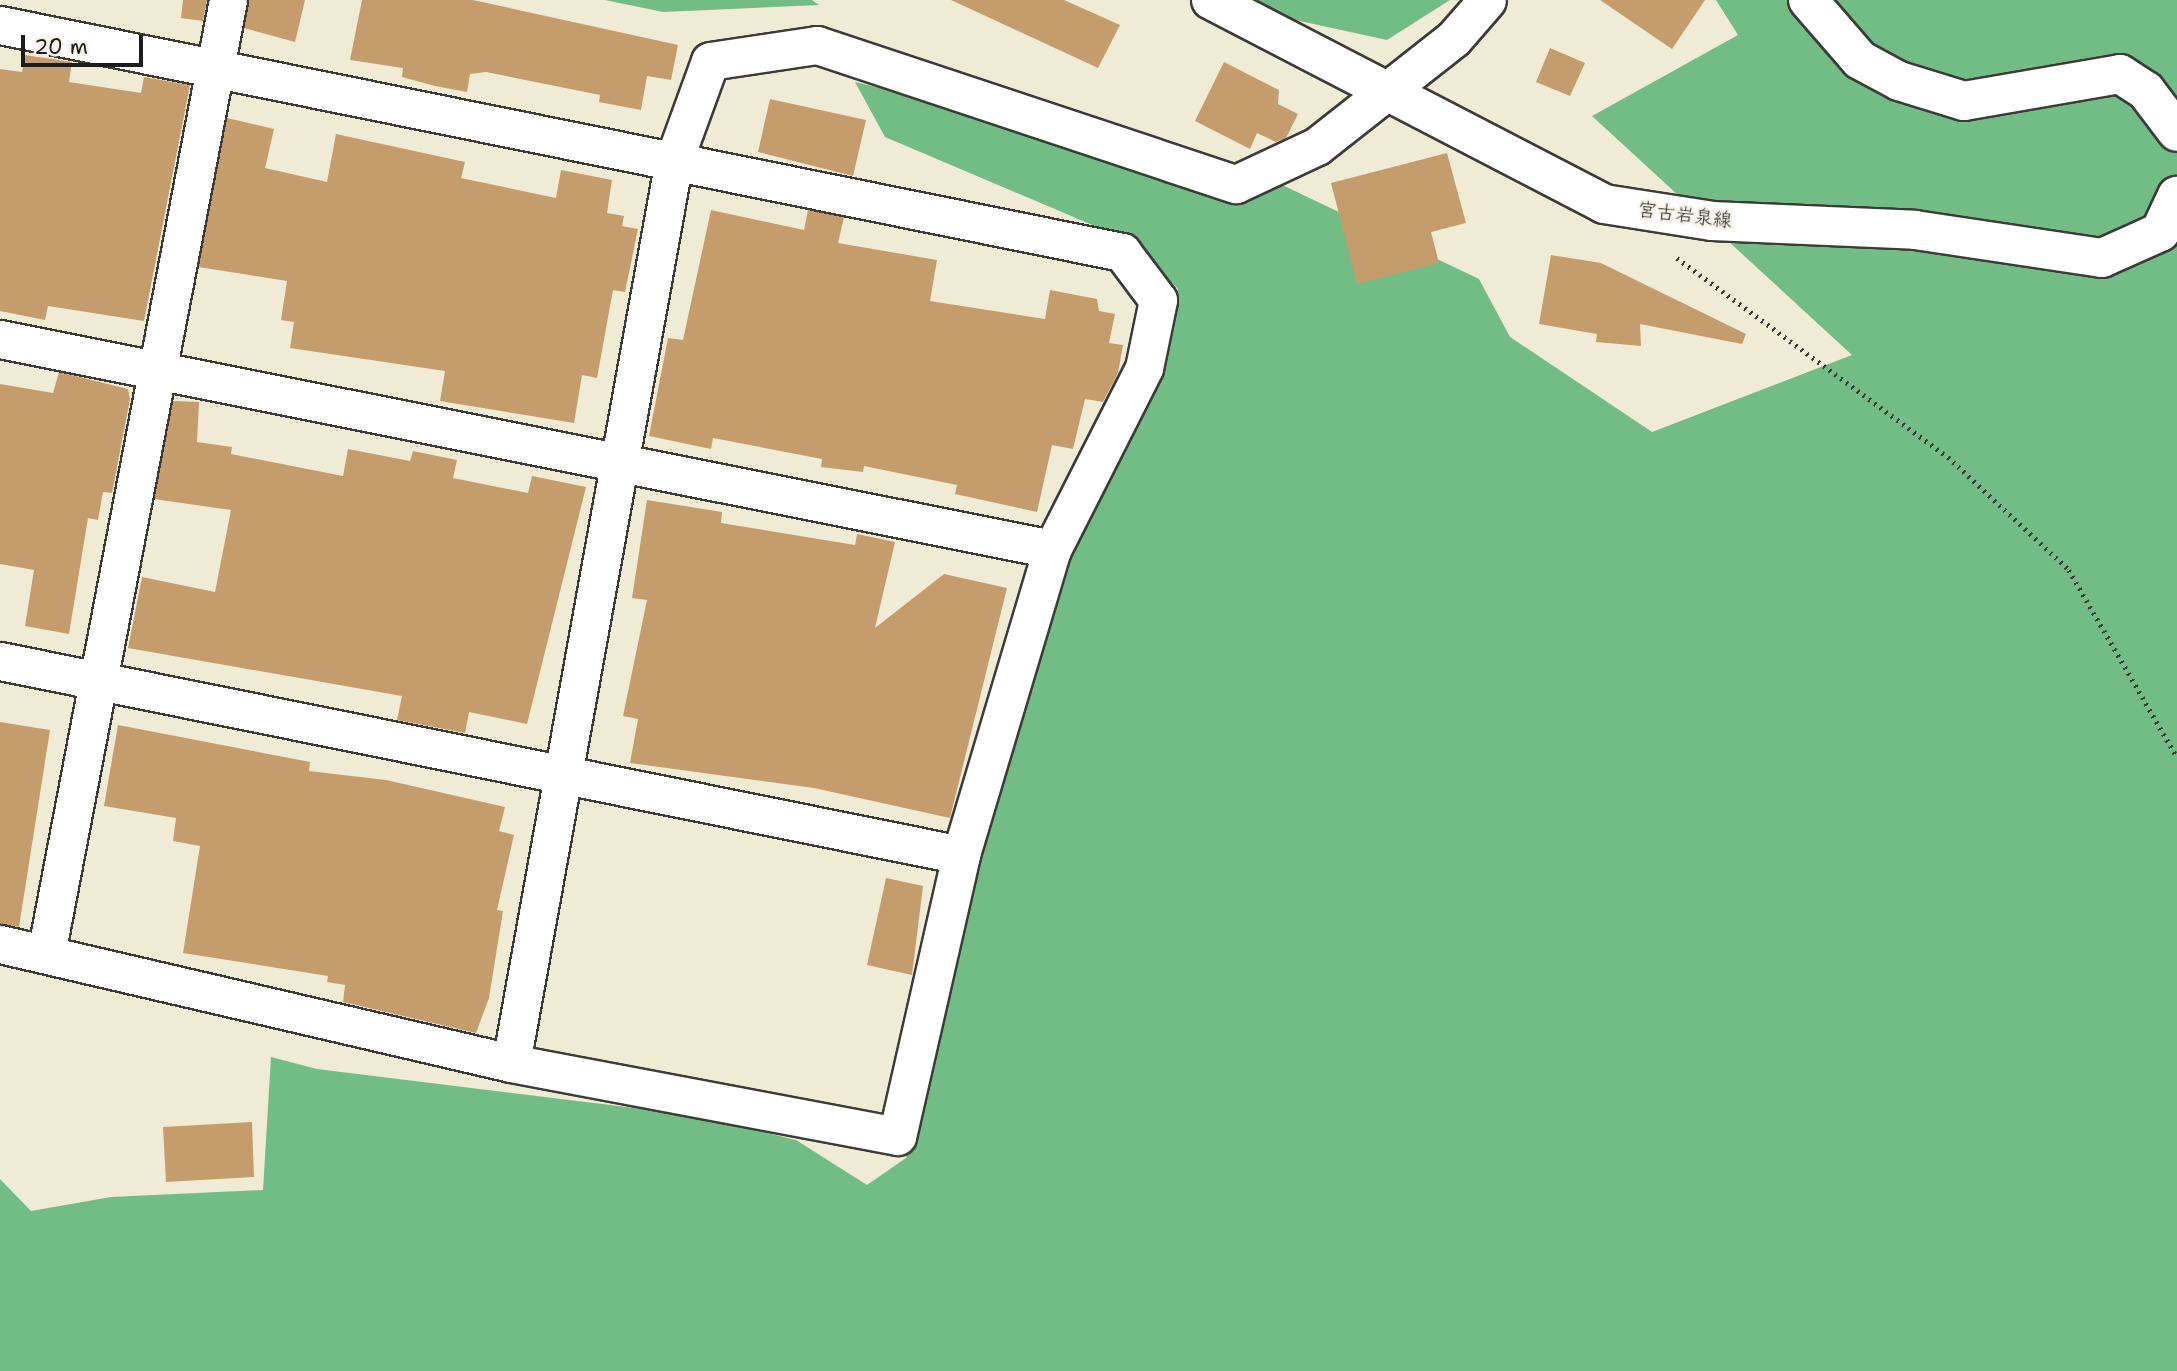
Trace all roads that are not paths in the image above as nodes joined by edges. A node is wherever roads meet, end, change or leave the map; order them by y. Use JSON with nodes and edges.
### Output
{"nodes":[{"id":1,"x":228,"y":0,"type":"edge"},
{"id":2,"x":1211,"y":0,"type":"edge"},
{"id":3,"x":1487,"y":0,"type":"edge"},
{"id":4,"x":1808,"y":0,"type":"edge"},
{"id":5,"x":0,"y":25,"type":"edge"},
{"id":6,"x":217,"y":67,"type":"junction"},
{"id":7,"x":1391,"y":88,"type":"junction"},
{"id":8,"x":2177,"y":132,"type":"edge"},
{"id":9,"x":674,"y":160,"type":"junction"},
{"id":10,"x":2177,"y":195,"type":"edge"},
{"id":11,"x":0,"y":340,"type":"edge"},
{"id":12,"x":155,"y":368,"type":"junction"},
{"id":13,"x":621,"y":467,"type":"junction"},
{"id":14,"x":1052,"y":549,"type":"junction"},
{"id":15,"x":0,"y":661,"type":"edge"},
{"id":16,"x":94,"y":680,"type":"junction"},
{"id":17,"x":565,"y":774,"type":"junction"},
{"id":18,"x":961,"y":855,"type":"junction"},
{"id":19,"x":0,"y":944,"type":"edge"},
{"id":20,"x":46,"y":954,"type":"junction"},
{"id":21,"x":511,"y":1063,"type":"junction"}],
"edges":[{"from":1,"to":6,"type":"street"},
{"from":2,"to":7,"type":"main road","name":"宮古岩泉線"},
{"from":3,"to":7,"type":"street"},
{"from":4,"to":8,"type":"main road"},
{"from":5,"to":6,"type":"street"},
{"from":6,"to":9,"type":"street"},
{"from":6,"to":12,"type":"street"},
{"from":7,"to":9,"type":"street"},
{"from":7,"to":10,"type":"main road","name":"宮古岩泉線"},
{"from":9,"to":13,"type":"street"},
{"from":9,"to":14,"type":"street"},
{"from":11,"to":12,"type":"street"},
{"from":12,"to":13,"type":"street"},
{"from":12,"to":16,"type":"street"},
{"from":13,"to":14,"type":"street"},
{"from":13,"to":17,"type":"street"},
{"from":14,"to":18,"type":"street"},
{"from":15,"to":16,"type":"street"},
{"from":16,"to":17,"type":"street"},
{"from":16,"to":20,"type":"street"},
{"from":17,"to":18,"type":"street"},
{"from":17,"to":21,"type":"street"},
{"from":18,"to":21,"type":"street"},
{"from":19,"to":20,"type":"street"},
{"from":20,"to":21,"type":"street"}]}
